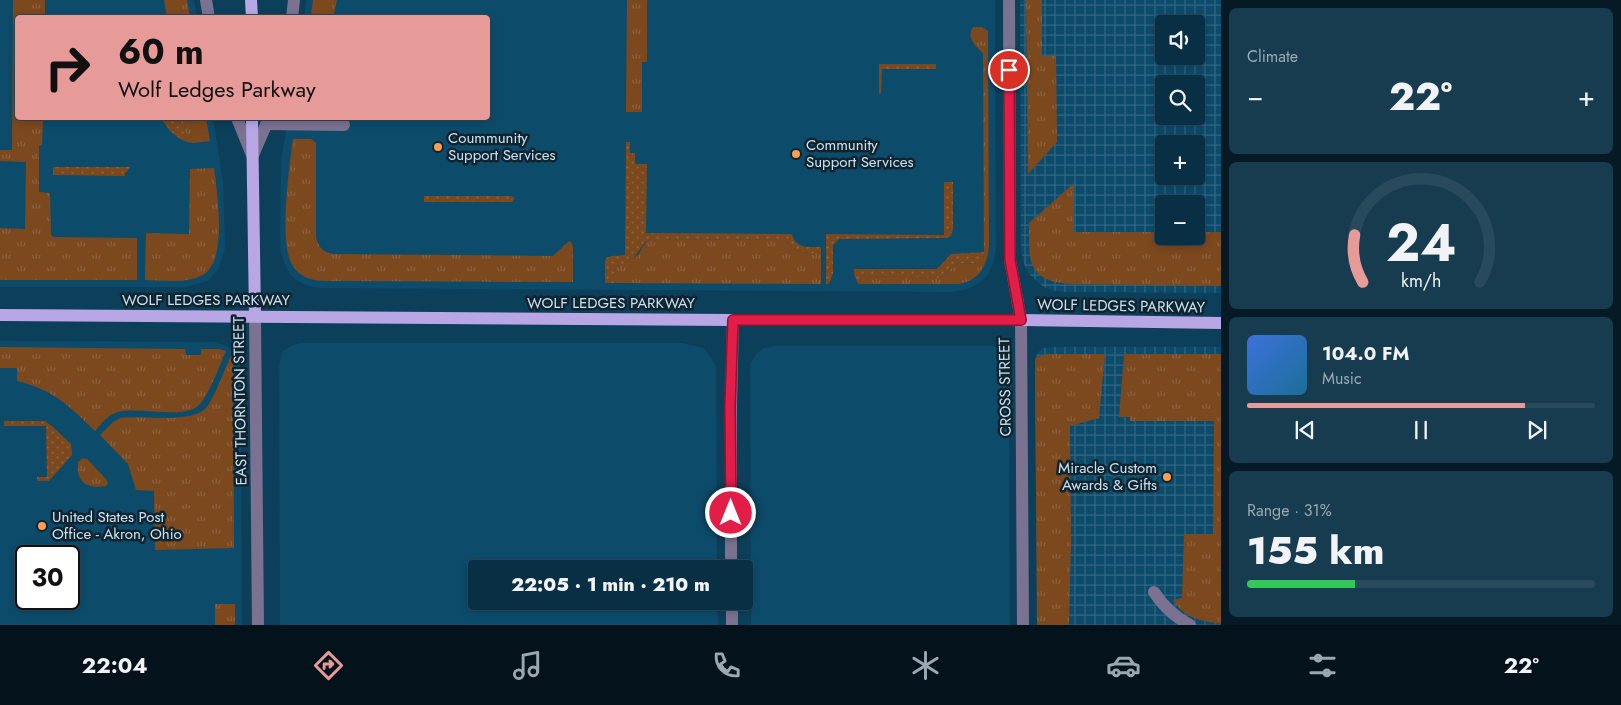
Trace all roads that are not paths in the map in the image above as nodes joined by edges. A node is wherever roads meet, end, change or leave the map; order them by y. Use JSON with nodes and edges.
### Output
{"nodes":[{"id":1,"x":206,"y":0,"type":"edge"},
{"id":2,"x":252,"y":0,"type":"edge"},
{"id":3,"x":294,"y":0,"type":"edge"},
{"id":4,"x":1009,"y":0,"type":"edge"},
{"id":5,"x":208,"y":15,"type":"edge"},
{"id":6,"x":252,"y":15,"type":"edge"},
{"id":7,"x":292,"y":15,"type":"edge"},
{"id":8,"x":238,"y":120,"type":"edge"},
{"id":9,"x":252,"y":120,"type":"edge"},
{"id":10,"x":268,"y":121,"type":"edge"},
{"id":11,"x":344,"y":125,"type":"dead end"},
{"id":12,"x":252,"y":155,"type":"junction"},
{"id":13,"x":0,"y":315,"type":"edge"},
{"id":14,"x":255,"y":316,"type":"junction"},
{"id":15,"x":733,"y":320,"type":"junction"},
{"id":16,"x":1021,"y":320,"type":"junction"},
{"id":17,"x":1221,"y":323,"type":"edge"},
{"id":18,"x":732,"y":560,"type":"edge"},
{"id":19,"x":1154,"y":592,"type":"dead end"},
{"id":20,"x":732,"y":610,"type":"edge"},
{"id":21,"x":258,"y":625,"type":"edge"},
{"id":22,"x":732,"y":625,"type":"edge"},
{"id":23,"x":1023,"y":625,"type":"edge"},
{"id":24,"x":1190,"y":625,"type":"edge"}],
"edges":[{"from":1,"to":5,"type":"street"},
{"from":2,"to":6,"type":"main road"},
{"from":3,"to":7,"type":"street"},
{"from":4,"to":16,"type":"street","name":"CROSS STREET"},
{"from":8,"to":12,"type":"street"},
{"from":9,"to":12,"type":"main road","name":"EAST THORNTON STREET"},
{"from":10,"to":11,"type":"street"},
{"from":10,"to":12,"type":"street"},
{"from":12,"to":14,"type":"main road","name":"EAST THORNTON STREET"},
{"from":13,"to":14,"type":"main road","name":"WOLF LEDGES PARKWAY"},
{"from":14,"to":15,"type":"main road","name":"WOLF LEDGES PARKWAY"},
{"from":14,"to":21,"type":"street","name":"EAST THORNTON STREET"},
{"from":15,"to":16,"type":"main road","name":"WOLF LEDGES PARKWAY"},
{"from":15,"to":18,"type":"street"},
{"from":16,"to":17,"type":"main road","name":"WOLF LEDGES PARKWAY"},
{"from":16,"to":23,"type":"street","name":"CROSS STREET"},
{"from":19,"to":24,"type":"street"},
{"from":20,"to":22,"type":"street"}]}
